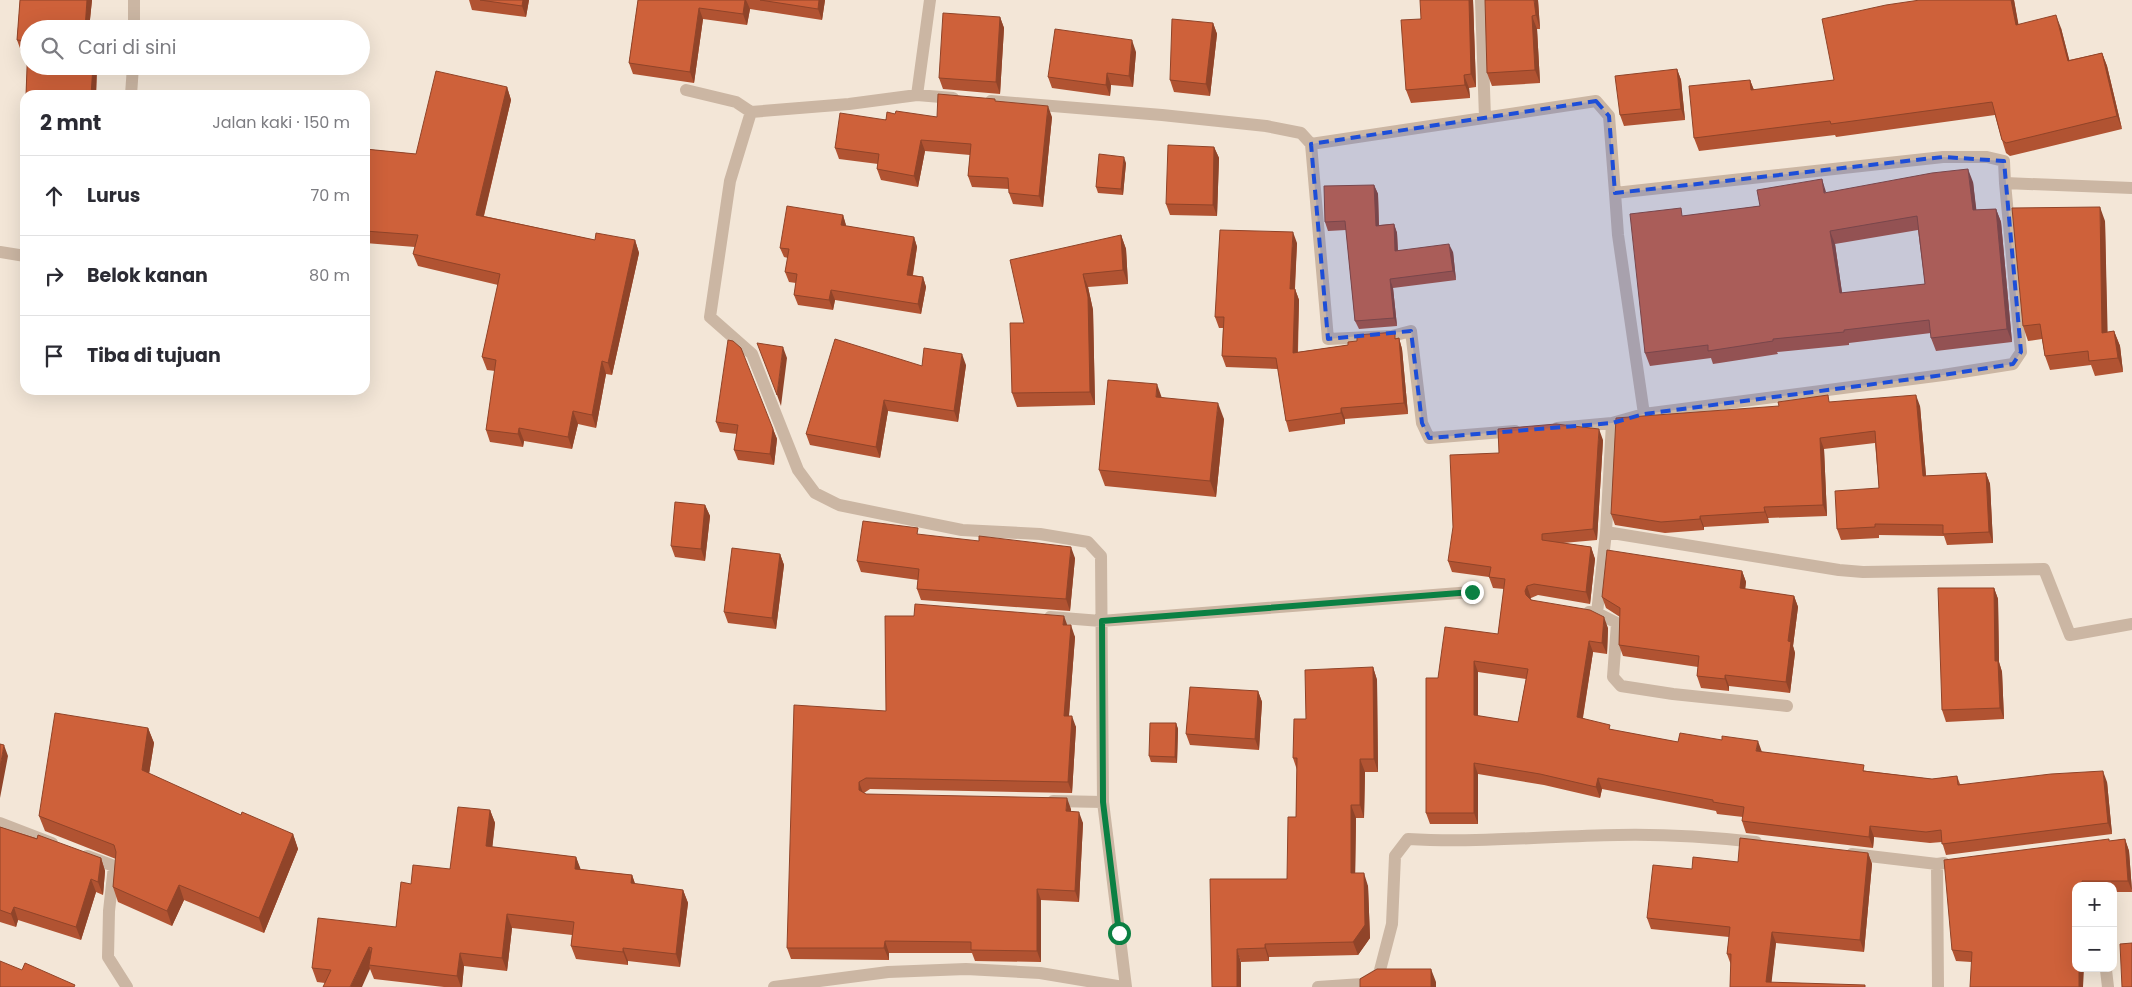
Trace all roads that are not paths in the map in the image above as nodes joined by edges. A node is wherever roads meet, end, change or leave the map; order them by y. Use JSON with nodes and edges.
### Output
{"nodes":[{"id":1,"x":134,"y":0,"type":"edge"},
{"id":2,"x":930,"y":0,"type":"edge"},
{"id":3,"x":1481,"y":0,"type":"edge"},
{"id":4,"x":134,"y":20,"type":"edge"},
{"id":5,"x":132,"y":75,"type":"edge"},
{"id":6,"x":131,"y":90,"type":"edge"},
{"id":7,"x":686,"y":90,"type":"dead end"},
{"id":8,"x":917,"y":95,"type":"junction"},
{"id":9,"x":751,"y":112,"type":"junction"},
{"id":10,"x":1485,"y":118,"type":"junction"},
{"id":11,"x":1311,"y":144,"type":"junction"},
{"id":12,"x":2005,"y":183,"type":"junction"},
{"id":13,"x":2132,"y":188,"type":"edge"},
{"id":14,"x":1615,"y":193,"type":"junction"},
{"id":15,"x":0,"y":252,"type":"edge"},
{"id":16,"x":20,"y":255,"type":"edge"},
{"id":17,"x":1644,"y":414,"type":"junction"},
{"id":18,"x":1612,"y":423,"type":"junction"},
{"id":19,"x":1544,"y":429,"type":"edge"},
{"id":20,"x":1525,"y":430,"type":"edge"},
{"id":21,"x":1606,"y":532,"type":"junction"},
{"id":22,"x":1472,"y":592,"type":"dead end"},
{"id":23,"x":1580,"y":610,"type":"edge"},
{"id":24,"x":1597,"y":613,"type":"junction"},
{"id":25,"x":1042,"y":616,"type":"edge"},
{"id":26,"x":1102,"y":621,"type":"junction"},
{"id":27,"x":2132,"y":624,"type":"edge"},
{"id":28,"x":1787,"y":706,"type":"dead end"},
{"id":29,"x":1044,"y":801,"type":"edge"},
{"id":30,"x":1103,"y":802,"type":"junction"},
{"id":31,"x":0,"y":823,"type":"edge"},
{"id":32,"x":1764,"y":843,"type":"edge"},
{"id":33,"x":61,"y":846,"type":"edge"},
{"id":34,"x":79,"y":853,"type":"edge"},
{"id":35,"x":1841,"y":853,"type":"edge"},
{"id":36,"x":1956,"y":862,"type":"edge"},
{"id":37,"x":1937,"y":864,"type":"junction"},
{"id":38,"x":2106,"y":972,"type":"edge"},
{"id":39,"x":127,"y":987,"type":"edge"},
{"id":40,"x":774,"y":987,"type":"edge"},
{"id":41,"x":1123,"y":987,"type":"edge"},
{"id":42,"x":1126,"y":987,"type":"edge"},
{"id":43,"x":1318,"y":987,"type":"edge"},
{"id":44,"x":1938,"y":987,"type":"edge"},
{"id":45,"x":2108,"y":987,"type":"edge"}],
"edges":[{"from":1,"to":4,"type":"street"},
{"from":2,"to":8,"type":"street"},
{"from":3,"to":10,"type":"street"},
{"from":5,"to":6,"type":"street"},
{"from":7,"to":9,"type":"street"},
{"from":8,"to":9,"type":"street"},
{"from":8,"to":11,"type":"street"},
{"from":9,"to":26,"type":"street"},
{"from":10,"to":11,"type":"street"},
{"from":10,"to":14,"type":"street"},
{"from":11,"to":20,"type":"street"},
{"from":12,"to":13,"type":"street"},
{"from":12,"to":14,"type":"street"},
{"from":12,"to":17,"type":"street"},
{"from":14,"to":17,"type":"street"},
{"from":15,"to":16,"type":"street"},
{"from":17,"to":18,"type":"street"},
{"from":18,"to":19,"type":"street"},
{"from":18,"to":21,"type":"street"},
{"from":21,"to":24,"type":"street"},
{"from":21,"to":27,"type":"street"},
{"from":22,"to":26,"type":"street"},
{"from":23,"to":24,"type":"street"},
{"from":24,"to":28,"type":"street"},
{"from":25,"to":26,"type":"street"},
{"from":26,"to":30,"type":"street"},
{"from":29,"to":30,"type":"street"},
{"from":30,"to":42,"type":"street"},
{"from":31,"to":33,"type":"street"},
{"from":32,"to":43,"type":"street"},
{"from":34,"to":39,"type":"street"},
{"from":35,"to":37,"type":"street"},
{"from":36,"to":37,"type":"street"},
{"from":37,"to":44,"type":"street"},
{"from":38,"to":45,"type":"street"},
{"from":40,"to":41,"type":"street"}]}
